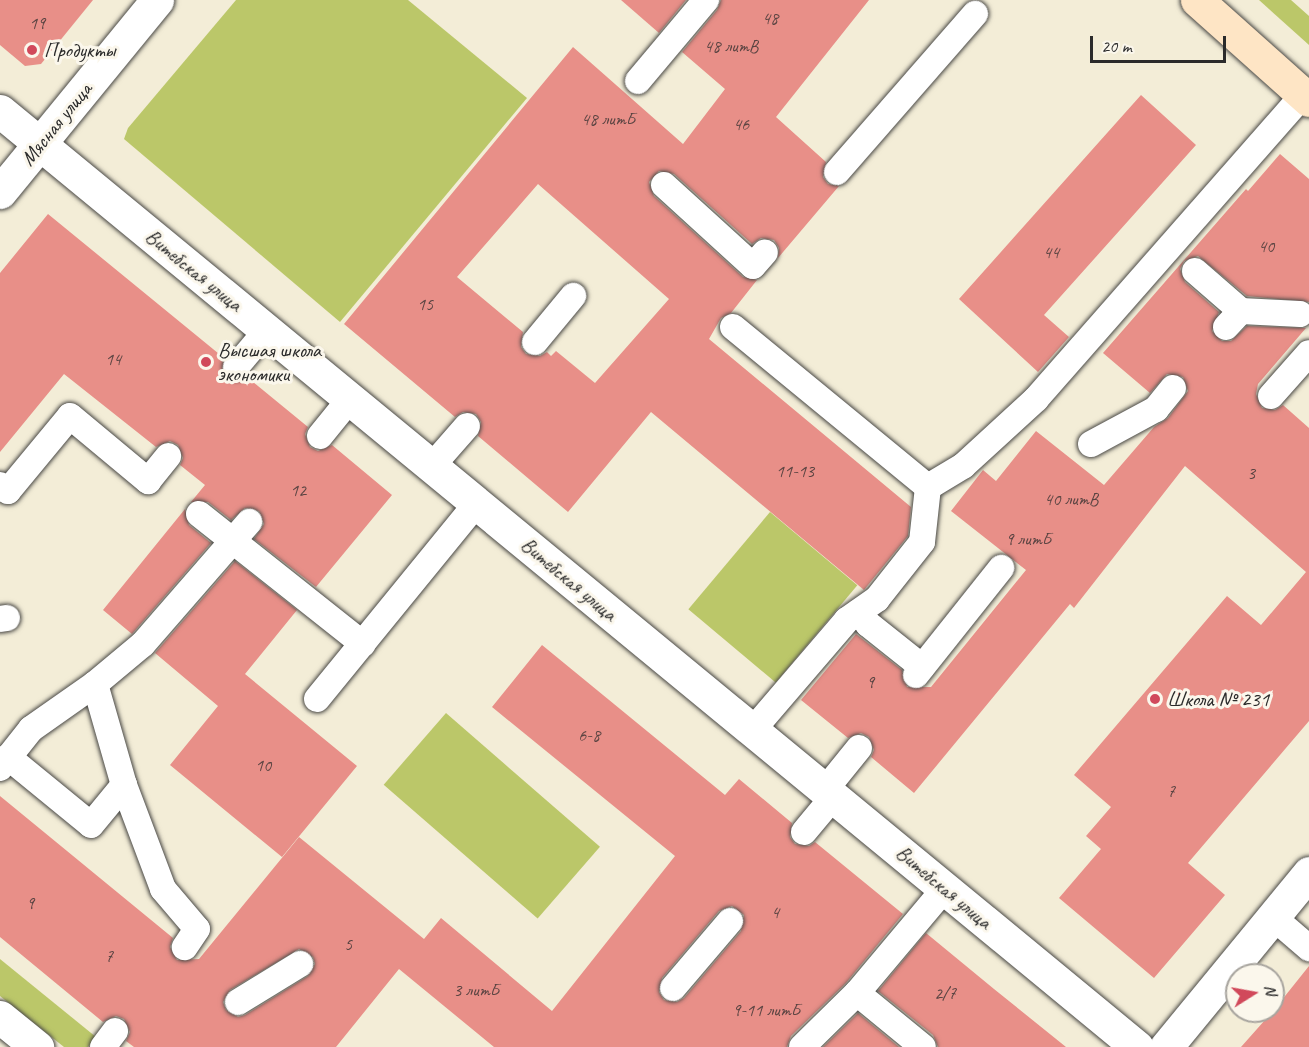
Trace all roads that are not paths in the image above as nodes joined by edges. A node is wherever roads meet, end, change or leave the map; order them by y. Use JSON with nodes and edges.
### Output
{"nodes":[{"id":1,"x":157,"y":0,"type":"edge"},
{"id":2,"x":706,"y":0,"type":"edge"},
{"id":3,"x":1197,"y":0,"type":"edge"},
{"id":4,"x":975,"y":14,"type":"dead end"},
{"id":5,"x":638,"y":81,"type":"dead end"},
{"id":6,"x":1306,"y":98,"type":"edge"},
{"id":7,"x":0,"y":111,"type":"edge"},
{"id":8,"x":40,"y":143,"type":"junction"},
{"id":9,"x":837,"y":172,"type":"dead end"},
{"id":10,"x":664,"y":185,"type":"dead end"},
{"id":11,"x":0,"y":192,"type":"edge"},
{"id":12,"x":765,"y":252,"type":"dead end"},
{"id":13,"x":1195,"y":271,"type":"dead end"},
{"id":14,"x":573,"y":296,"type":"dead end"},
{"id":15,"x":1300,"y":314,"type":"dead end"},
{"id":16,"x":733,"y":327,"type":"dead end"},
{"id":17,"x":267,"y":330,"type":"junction"},
{"id":18,"x":536,"y":342,"type":"dead end"},
{"id":19,"x":1309,"y":352,"type":"edge"},
{"id":20,"x":236,"y":367,"type":"dead end"},
{"id":21,"x":1173,"y":388,"type":"dead end"},
{"id":22,"x":1272,"y":396,"type":"dead end"},
{"id":23,"x":351,"y":399,"type":"junction"},
{"id":24,"x":467,"y":426,"type":"dead end"},
{"id":25,"x":320,"y":436,"type":"dead end"},
{"id":26,"x":1091,"y":444,"type":"dead end"},
{"id":27,"x":168,"y":456,"type":"dead end"},
{"id":28,"x":432,"y":466,"type":"junction"},
{"id":29,"x":0,"y":484,"type":"edge"},
{"id":30,"x":927,"y":487,"type":"junction"},
{"id":31,"x":477,"y":503,"type":"junction"},
{"id":32,"x":199,"y":514,"type":"dead end"},
{"id":33,"x":249,"y":522,"type":"dead end"},
{"id":34,"x":232,"y":540,"type":"junction"},
{"id":35,"x":1001,"y":568,"type":"dead end"},
{"id":36,"x":859,"y":612,"type":"junction"},
{"id":37,"x":363,"y":644,"type":"junction"},
{"id":38,"x":95,"y":684,"type":"junction"},
{"id":39,"x":317,"y":699,"type":"dead end"},
{"id":40,"x":752,"y":731,"type":"junction"},
{"id":41,"x":859,"y":748,"type":"dead end"},
{"id":42,"x":4,"y":763,"type":"edge"},
{"id":43,"x":124,"y":785,"type":"junction"},
{"id":44,"x":829,"y":793,"type":"junction"},
{"id":45,"x":804,"y":832,"type":"dead end"},
{"id":46,"x":1309,"y":873,"type":"edge"},
{"id":47,"x":945,"y":888,"type":"junction"},
{"id":48,"x":1273,"y":917,"type":"junction"},
{"id":49,"x":730,"y":921,"type":"dead end"},
{"id":50,"x":184,"y":947,"type":"dead end"},
{"id":51,"x":1309,"y":948,"type":"edge"},
{"id":52,"x":300,"y":964,"type":"dead end"},
{"id":53,"x":673,"y":988,"type":"dead end"},
{"id":54,"x":857,"y":993,"type":"junction"},
{"id":55,"x":238,"y":1002,"type":"dead end"},
{"id":56,"x":3,"y":1024,"type":"edge"},
{"id":57,"x":37,"y":1047,"type":"edge"},
{"id":58,"x":802,"y":1047,"type":"edge"},
{"id":59,"x":923,"y":1047,"type":"edge"},
{"id":60,"x":1137,"y":1047,"type":"edge"},
{"id":61,"x":1166,"y":1047,"type":"edge"}],
"edges":[{"from":1,"to":8,"type":"street","name":"Мясная улица"},
{"from":2,"to":5,"type":"lane"},
{"from":3,"to":6,"type":"main road"},
{"from":4,"to":9,"type":"lane"},
{"from":6,"to":30,"type":"lane"},
{"from":7,"to":8,"type":"street","name":"Витебская улица"},
{"from":8,"to":11,"type":"street","name":"Мясная улица"},
{"from":8,"to":17,"type":"street","name":"Витебская улица"},
{"from":10,"to":12,"type":"lane"},
{"from":13,"to":15,"type":"lane"},
{"from":14,"to":18,"type":"lane"},
{"from":16,"to":30,"type":"lane"},
{"from":17,"to":20,"type":"lane"},
{"from":17,"to":23,"type":"street","name":"Витебская улица"},
{"from":19,"to":22,"type":"lane"},
{"from":21,"to":26,"type":"lane"},
{"from":23,"to":25,"type":"lane"},
{"from":23,"to":28,"type":"street","name":"Витебская улица"},
{"from":24,"to":28,"type":"lane"},
{"from":27,"to":29,"type":"lane"},
{"from":28,"to":31,"type":"street","name":"Витебская улица"},
{"from":30,"to":36,"type":"lane"},
{"from":31,"to":37,"type":"lane"},
{"from":31,"to":40,"type":"street","name":"Витебская улица"},
{"from":32,"to":34,"type":"lane"},
{"from":33,"to":34,"type":"lane"},
{"from":34,"to":37,"type":"lane"},
{"from":34,"to":38,"type":"lane"},
{"from":35,"to":36,"type":"lane"},
{"from":36,"to":40,"type":"lane"},
{"from":37,"to":39,"type":"lane"},
{"from":38,"to":42,"type":"lane"},
{"from":38,"to":43,"type":"lane"},
{"from":40,"to":44,"type":"street","name":"Витебская улица"},
{"from":41,"to":44,"type":"lane"},
{"from":42,"to":43,"type":"lane"},
{"from":43,"to":50,"type":"lane"},
{"from":44,"to":45,"type":"lane"},
{"from":44,"to":47,"type":"street","name":"Витебская улица"},
{"from":46,"to":48,"type":"street"},
{"from":47,"to":54,"type":"lane"},
{"from":47,"to":60,"type":"street","name":"Витебская улица"},
{"from":48,"to":51,"type":"lane"},
{"from":48,"to":61,"type":"street"},
{"from":49,"to":53,"type":"lane"},
{"from":52,"to":55,"type":"lane"},
{"from":54,"to":58,"type":"lane"},
{"from":54,"to":59,"type":"lane"},
{"from":56,"to":57,"type":"street"}]}
